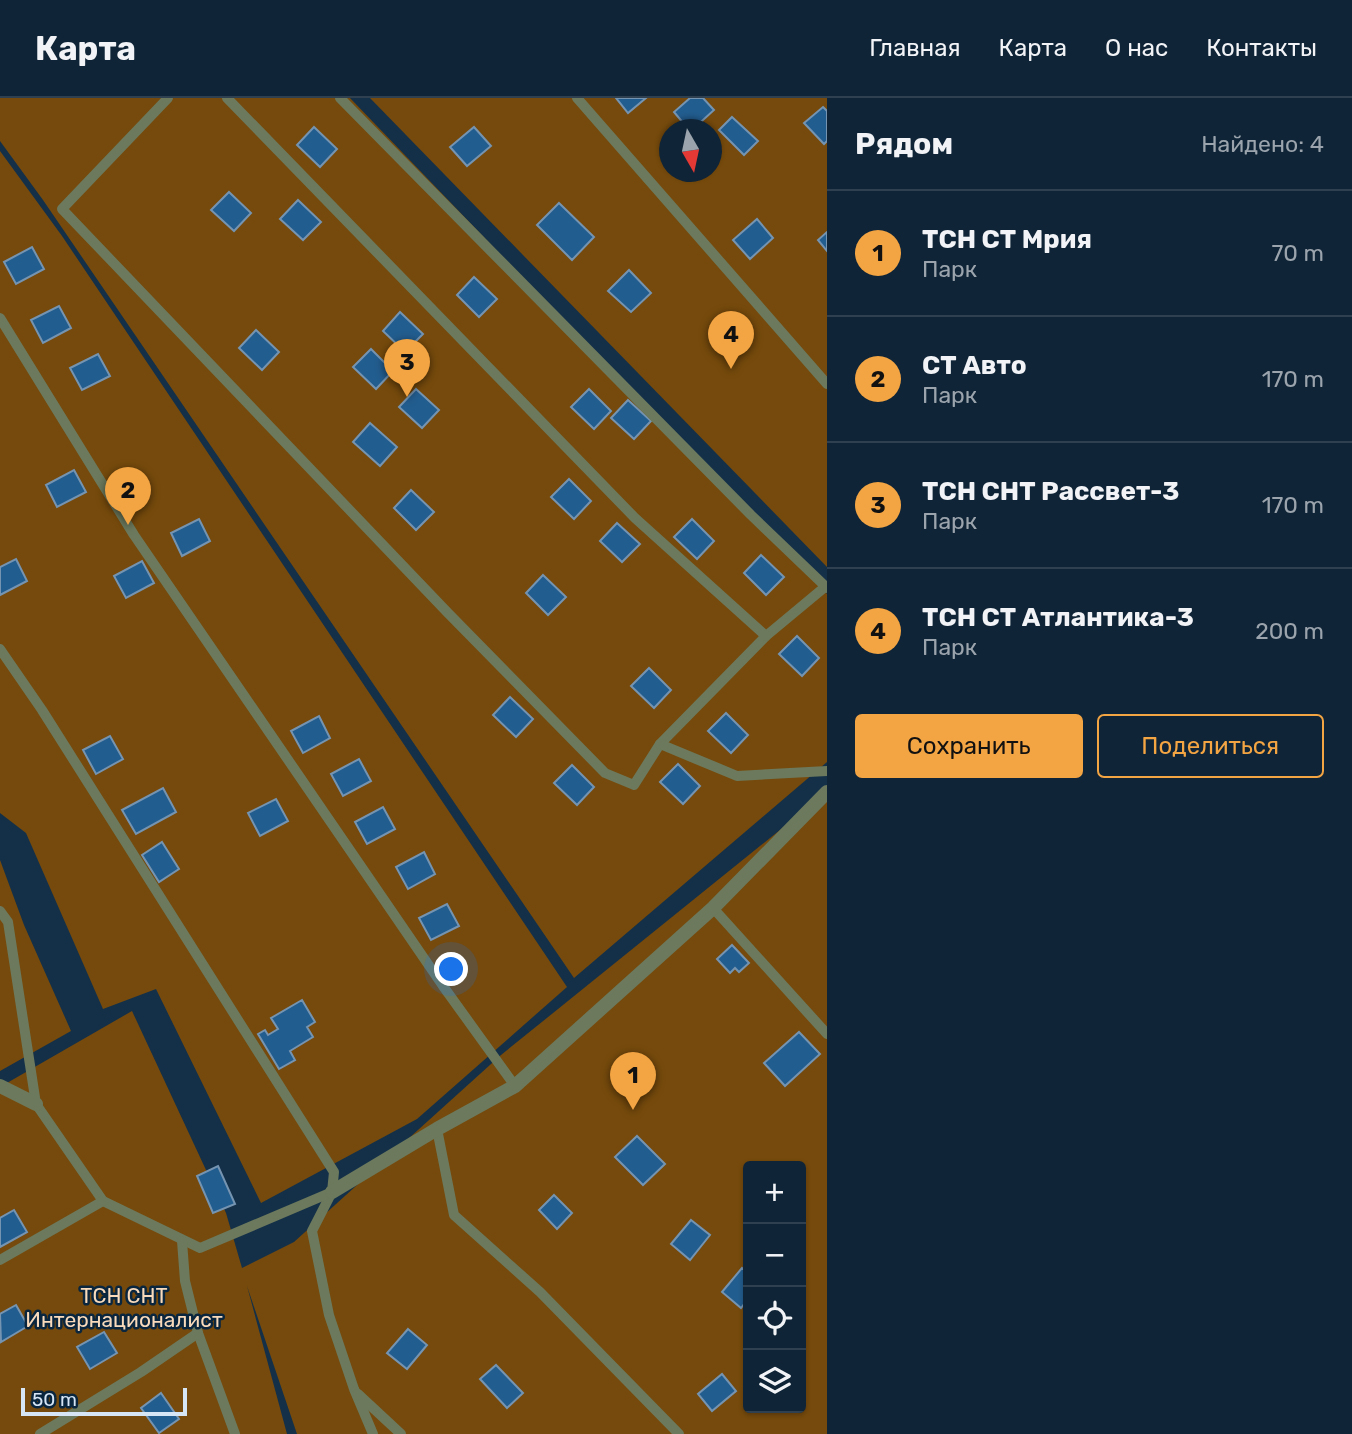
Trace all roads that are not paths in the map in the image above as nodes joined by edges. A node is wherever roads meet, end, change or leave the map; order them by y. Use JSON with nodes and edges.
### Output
{"nodes":[{"id":1,"x":168,"y":98,"type":"edge"},
{"id":2,"x":227,"y":98,"type":"edge"},
{"id":3,"x":340,"y":98,"type":"edge"},
{"id":4,"x":577,"y":98,"type":"edge"},
{"id":5,"x":0,"y":318,"type":"edge"},
{"id":6,"x":827,"y":384,"type":"edge"},
{"id":7,"x":826,"y":587,"type":"edge"},
{"id":8,"x":766,"y":636,"type":"junction"},
{"id":9,"x":0,"y":649,"type":"edge"},
{"id":10,"x":660,"y":744,"type":"junction"},
{"id":11,"x":827,"y":771,"type":"edge"},
{"id":12,"x":827,"y":792,"type":"edge"},
{"id":13,"x":713,"y":908,"type":"junction"},
{"id":14,"x":0,"y":911,"type":"edge"},
{"id":15,"x":827,"y":1034,"type":"edge"},
{"id":16,"x":0,"y":1086,"type":"edge"},
{"id":17,"x":515,"y":1086,"type":"junction"},
{"id":18,"x":36,"y":1104,"type":"junction"},
{"id":19,"x":438,"y":1129,"type":"junction"},
{"id":20,"x":332,"y":1192,"type":"junction"},
{"id":21,"x":103,"y":1201,"type":"junction"},
{"id":22,"x":183,"y":1241,"type":"junction"},
{"id":23,"x":0,"y":1260,"type":"edge"},
{"id":24,"x":198,"y":1333,"type":"junction"},
{"id":25,"x":354,"y":1389,"type":"junction"},
{"id":26,"x":40,"y":1434,"type":"edge"},
{"id":27,"x":235,"y":1434,"type":"edge"},
{"id":28,"x":373,"y":1434,"type":"edge"},
{"id":29,"x":401,"y":1434,"type":"edge"},
{"id":30,"x":678,"y":1434,"type":"edge"}],
"edges":[{"from":1,"to":10,"type":"lane"},
{"from":2,"to":8,"type":"lane"},
{"from":3,"to":7,"type":"lane"},
{"from":4,"to":6,"type":"lane"},
{"from":5,"to":17,"type":"lane"},
{"from":7,"to":8,"type":"lane"},
{"from":8,"to":10,"type":"lane"},
{"from":9,"to":20,"type":"lane"},
{"from":10,"to":11,"type":"lane"},
{"from":12,"to":13,"type":"street"},
{"from":13,"to":15,"type":"lane"},
{"from":13,"to":17,"type":"street"},
{"from":14,"to":18,"type":"lane"},
{"from":16,"to":18,"type":"street"},
{"from":17,"to":19,"type":"street"},
{"from":18,"to":21,"type":"lane"},
{"from":19,"to":20,"type":"street"},
{"from":19,"to":30,"type":"lane"},
{"from":20,"to":22,"type":"lane"},
{"from":20,"to":25,"type":"lane"},
{"from":21,"to":22,"type":"lane"},
{"from":21,"to":23,"type":"lane"},
{"from":22,"to":24,"type":"lane"},
{"from":24,"to":26,"type":"lane"},
{"from":24,"to":27,"type":"lane"},
{"from":25,"to":28,"type":"lane"},
{"from":25,"to":29,"type":"lane"}]}
